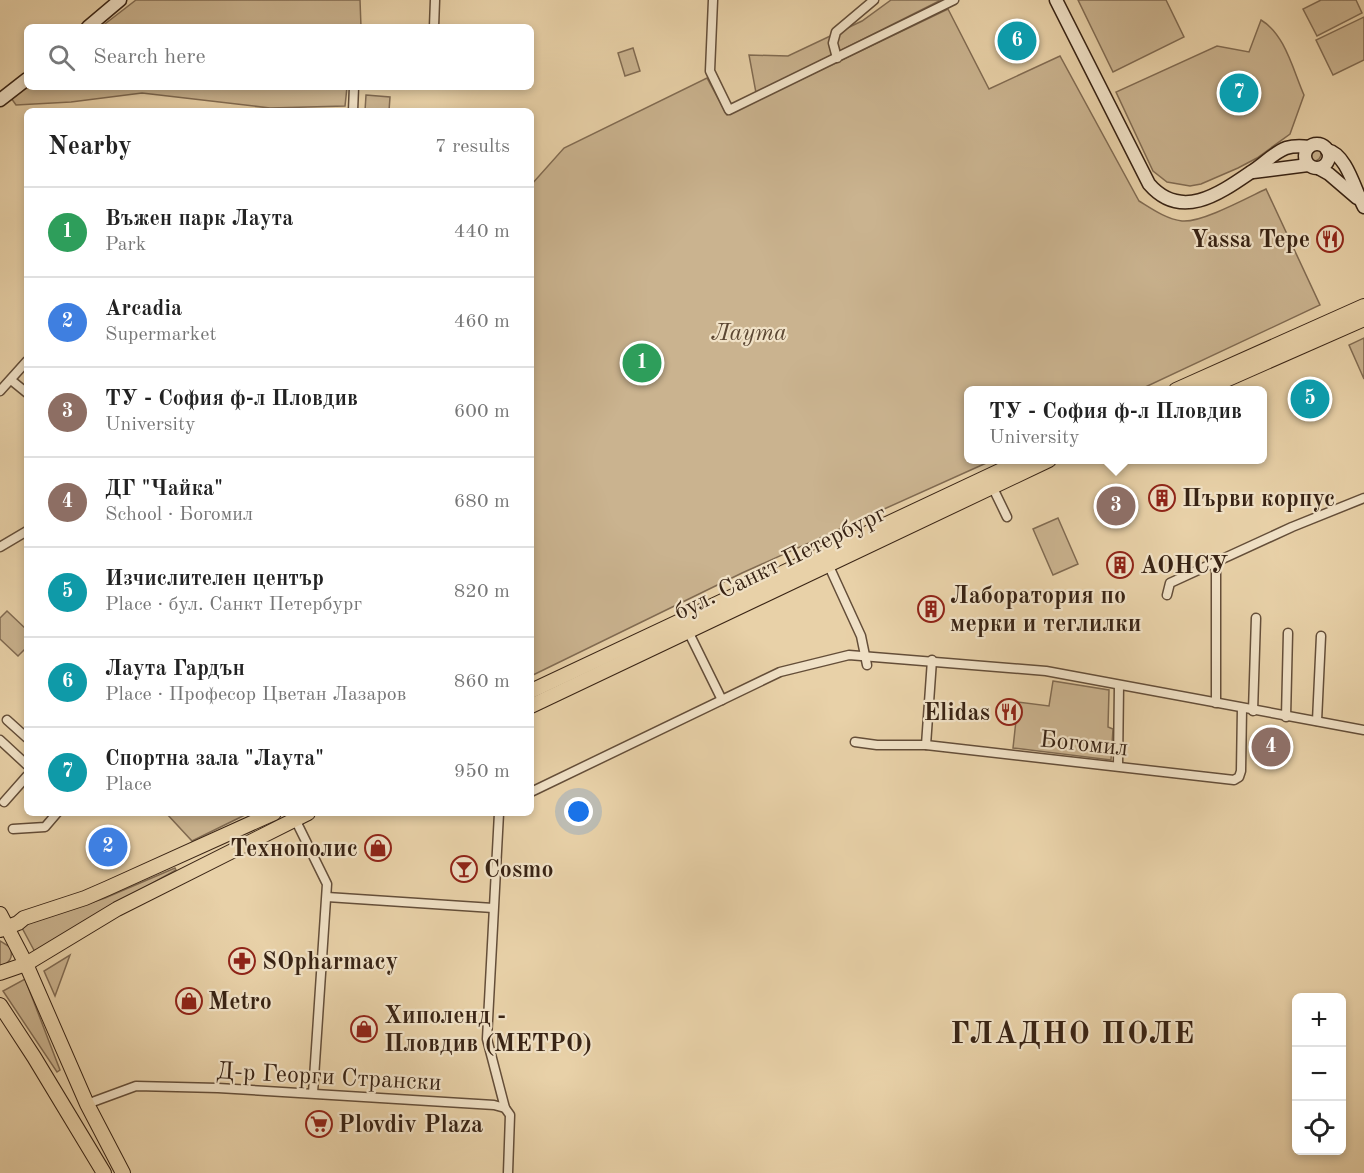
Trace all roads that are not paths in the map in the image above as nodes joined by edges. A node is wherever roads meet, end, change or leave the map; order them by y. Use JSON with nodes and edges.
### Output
{"nodes":[{"id":1,"x":120,"y":0,"type":"edge"},
{"id":2,"x":435,"y":0,"type":"edge"},
{"id":3,"x":713,"y":0,"type":"edge"},
{"id":4,"x":874,"y":0,"type":"edge"},
{"id":5,"x":954,"y":0,"type":"edge"},
{"id":6,"x":1056,"y":0,"type":"edge"},
{"id":7,"x":92,"y":24,"type":"edge"},
{"id":8,"x":434,"y":24,"type":"edge"},
{"id":9,"x":837,"y":58,"type":"junction"},
{"id":10,"x":24,"y":81,"type":"edge"},
{"id":11,"x":354,"y":90,"type":"edge"},
{"id":12,"x":0,"y":100,"type":"edge"},
{"id":13,"x":353,"y":108,"type":"edge"},
{"id":14,"x":1309,"y":147,"type":"junction"},
{"id":15,"x":1327,"y":150,"type":"junction"},
{"id":16,"x":1314,"y":167,"type":"junction"},
{"id":17,"x":1252,"y":172,"type":"junction"},
{"id":18,"x":1362,"y":204,"type":"edge"},
{"id":19,"x":1364,"y":306,"type":"edge"},
{"id":20,"x":1364,"y":319,"type":"edge"},
{"id":21,"x":24,"y":365,"type":"edge"},
{"id":22,"x":11,"y":380,"type":"junction"},
{"id":23,"x":1185,"y":386,"type":"edge"},
{"id":24,"x":1212,"y":386,"type":"edge"},
{"id":25,"x":24,"y":391,"type":"edge"},
{"id":26,"x":0,"y":392,"type":"edge"},
{"id":27,"x":1015,"y":464,"type":"edge"},
{"id":28,"x":1035,"y":464,"type":"edge"},
{"id":29,"x":989,"y":481,"type":"junction"},
{"id":30,"x":1364,"y":498,"type":"edge"},
{"id":31,"x":1007,"y":517,"type":"dead end"},
{"id":32,"x":24,"y":533,"type":"edge"},
{"id":33,"x":0,"y":548,"type":"edge"},
{"id":34,"x":1216,"y":560,"type":"junction"},
{"id":35,"x":828,"y":564,"type":"junction"},
{"id":36,"x":1167,"y":595,"type":"dead end"},
{"id":37,"x":1256,"y":618,"type":"dead end"},
{"id":38,"x":688,"y":631,"type":"junction"},
{"id":39,"x":1288,"y":633,"type":"dead end"},
{"id":40,"x":1321,"y":636,"type":"dead end"},
{"id":41,"x":867,"y":660,"type":"junction"},
{"id":42,"x":932,"y":660,"type":"junction"},
{"id":43,"x":1119,"y":685,"type":"junction"},
{"id":44,"x":534,"y":690,"type":"edge"},
{"id":45,"x":722,"y":700,"type":"junction"},
{"id":46,"x":1216,"y":703,"type":"junction"},
{"id":47,"x":534,"y":705,"type":"edge"},
{"id":48,"x":1242,"y":708,"type":"junction"},
{"id":49,"x":1253,"y":711,"type":"junction"},
{"id":50,"x":1286,"y":717,"type":"junction"},
{"id":51,"x":7,"y":720,"type":"dead end"},
{"id":52,"x":1317,"y":722,"type":"junction"},
{"id":53,"x":1364,"y":730,"type":"edge"},
{"id":54,"x":24,"y":735,"type":"edge"},
{"id":55,"x":0,"y":740,"type":"edge"},
{"id":56,"x":855,"y":742,"type":"dead end"},
{"id":57,"x":926,"y":745,"type":"junction"},
{"id":58,"x":24,"y":762,"type":"edge"},
{"id":59,"x":1118,"y":766,"type":"junction"},
{"id":60,"x":24,"y":779,"type":"edge"},
{"id":61,"x":534,"y":791,"type":"edge"},
{"id":62,"x":4,"y":802,"type":"dead end"},
{"id":63,"x":54,"y":816,"type":"edge"},
{"id":64,"x":267,"y":816,"type":"edge"},
{"id":65,"x":302,"y":816,"type":"edge"},
{"id":66,"x":499,"y":816,"type":"edge"},
{"id":67,"x":295,"y":819,"type":"junction"},
{"id":68,"x":13,"y":828,"type":"dead end"},
{"id":69,"x":327,"y":897,"type":"junction"},
{"id":70,"x":493,"y":908,"type":"junction"},
{"id":71,"x":2,"y":924,"type":"edge"},
{"id":72,"x":26,"y":964,"type":"junction"},
{"id":73,"x":0,"y":973,"type":"edge"},
{"id":74,"x":0,"y":1005,"type":"edge"},
{"id":75,"x":313,"y":1093,"type":"junction"},
{"id":76,"x":87,"y":1104,"type":"junction"},
{"id":77,"x":505,"y":1108,"type":"junction"},
{"id":78,"x":104,"y":1173,"type":"edge"},
{"id":79,"x":123,"y":1173,"type":"edge"},
{"id":80,"x":508,"y":1173,"type":"edge"}],
"edges":[{"from":1,"to":7,"type":"street"},
{"from":2,"to":8,"type":"street"},
{"from":3,"to":9,"type":"street"},
{"from":4,"to":9,"type":"street"},
{"from":5,"to":9,"type":"street"},
{"from":6,"to":17,"type":"street"},
{"from":10,"to":12,"type":"street"},
{"from":11,"to":13,"type":"street"},
{"from":14,"to":15,"type":"street"},
{"from":14,"to":16,"type":"street"},
{"from":14,"to":17,"type":"street"},
{"from":15,"to":16,"type":"street"},
{"from":15,"to":18,"type":"street"},
{"from":16,"to":17,"type":"street"},
{"from":16,"to":18,"type":"street"},
{"from":19,"to":23,"type":"main road"},
{"from":20,"to":24,"type":"main road"},
{"from":21,"to":22,"type":"street"},
{"from":22,"to":25,"type":"street"},
{"from":22,"to":26,"type":"street"},
{"from":27,"to":29,"type":"main road","name":"бул. Санкт Петербург"},
{"from":28,"to":29,"type":"main road","name":"бул. Санкт Петербург"},
{"from":29,"to":31,"type":"street"},
{"from":29,"to":35,"type":"main road","name":"бул. Санкт Петербург"},
{"from":29,"to":44,"type":"main road","name":"бул. Санкт Петербург"},
{"from":30,"to":34,"type":"street"},
{"from":32,"to":33,"type":"street"},
{"from":34,"to":36,"type":"street"},
{"from":34,"to":46,"type":"street"},
{"from":35,"to":38,"type":"main road","name":"бул. Санкт Петербург"},
{"from":35,"to":41,"type":"street"},
{"from":37,"to":49,"type":"street"},
{"from":38,"to":45,"type":"street"},
{"from":38,"to":47,"type":"main road","name":"бул. Санкт Петербург"},
{"from":39,"to":50,"type":"street"},
{"from":40,"to":52,"type":"street"},
{"from":41,"to":42,"type":"street"},
{"from":41,"to":45,"type":"street"},
{"from":42,"to":43,"type":"street"},
{"from":42,"to":57,"type":"street"},
{"from":43,"to":46,"type":"street"},
{"from":43,"to":59,"type":"street"},
{"from":45,"to":61,"type":"street"},
{"from":46,"to":48,"type":"street"},
{"from":48,"to":49,"type":"street"},
{"from":48,"to":59,"type":"street","name":"Богомил"},
{"from":49,"to":50,"type":"street"},
{"from":50,"to":52,"type":"street"},
{"from":51,"to":54,"type":"street"},
{"from":52,"to":53,"type":"street"},
{"from":55,"to":58,"type":"street"},
{"from":56,"to":57,"type":"street","name":"Богомил"},
{"from":57,"to":59,"type":"street","name":"Богомил"},
{"from":60,"to":62,"type":"street"},
{"from":63,"to":68,"type":"street"},
{"from":64,"to":71,"type":"main road"},
{"from":65,"to":67,"type":"main road"},
{"from":66,"to":70,"type":"street"},
{"from":67,"to":69,"type":"street"},
{"from":67,"to":72,"type":"main road"},
{"from":69,"to":70,"type":"street"},
{"from":69,"to":75,"type":"street"},
{"from":70,"to":77,"type":"street"},
{"from":71,"to":72,"type":"main road"},
{"from":72,"to":73,"type":"main road"},
{"from":72,"to":76,"type":"main road"},
{"from":74,"to":78,"type":"main road"},
{"from":75,"to":76,"type":"street","name":"Д-р Георги Странски"},
{"from":75,"to":77,"type":"street","name":"Д-р Георги Странски"},
{"from":76,"to":79,"type":"main road"},
{"from":77,"to":80,"type":"street"}]}
